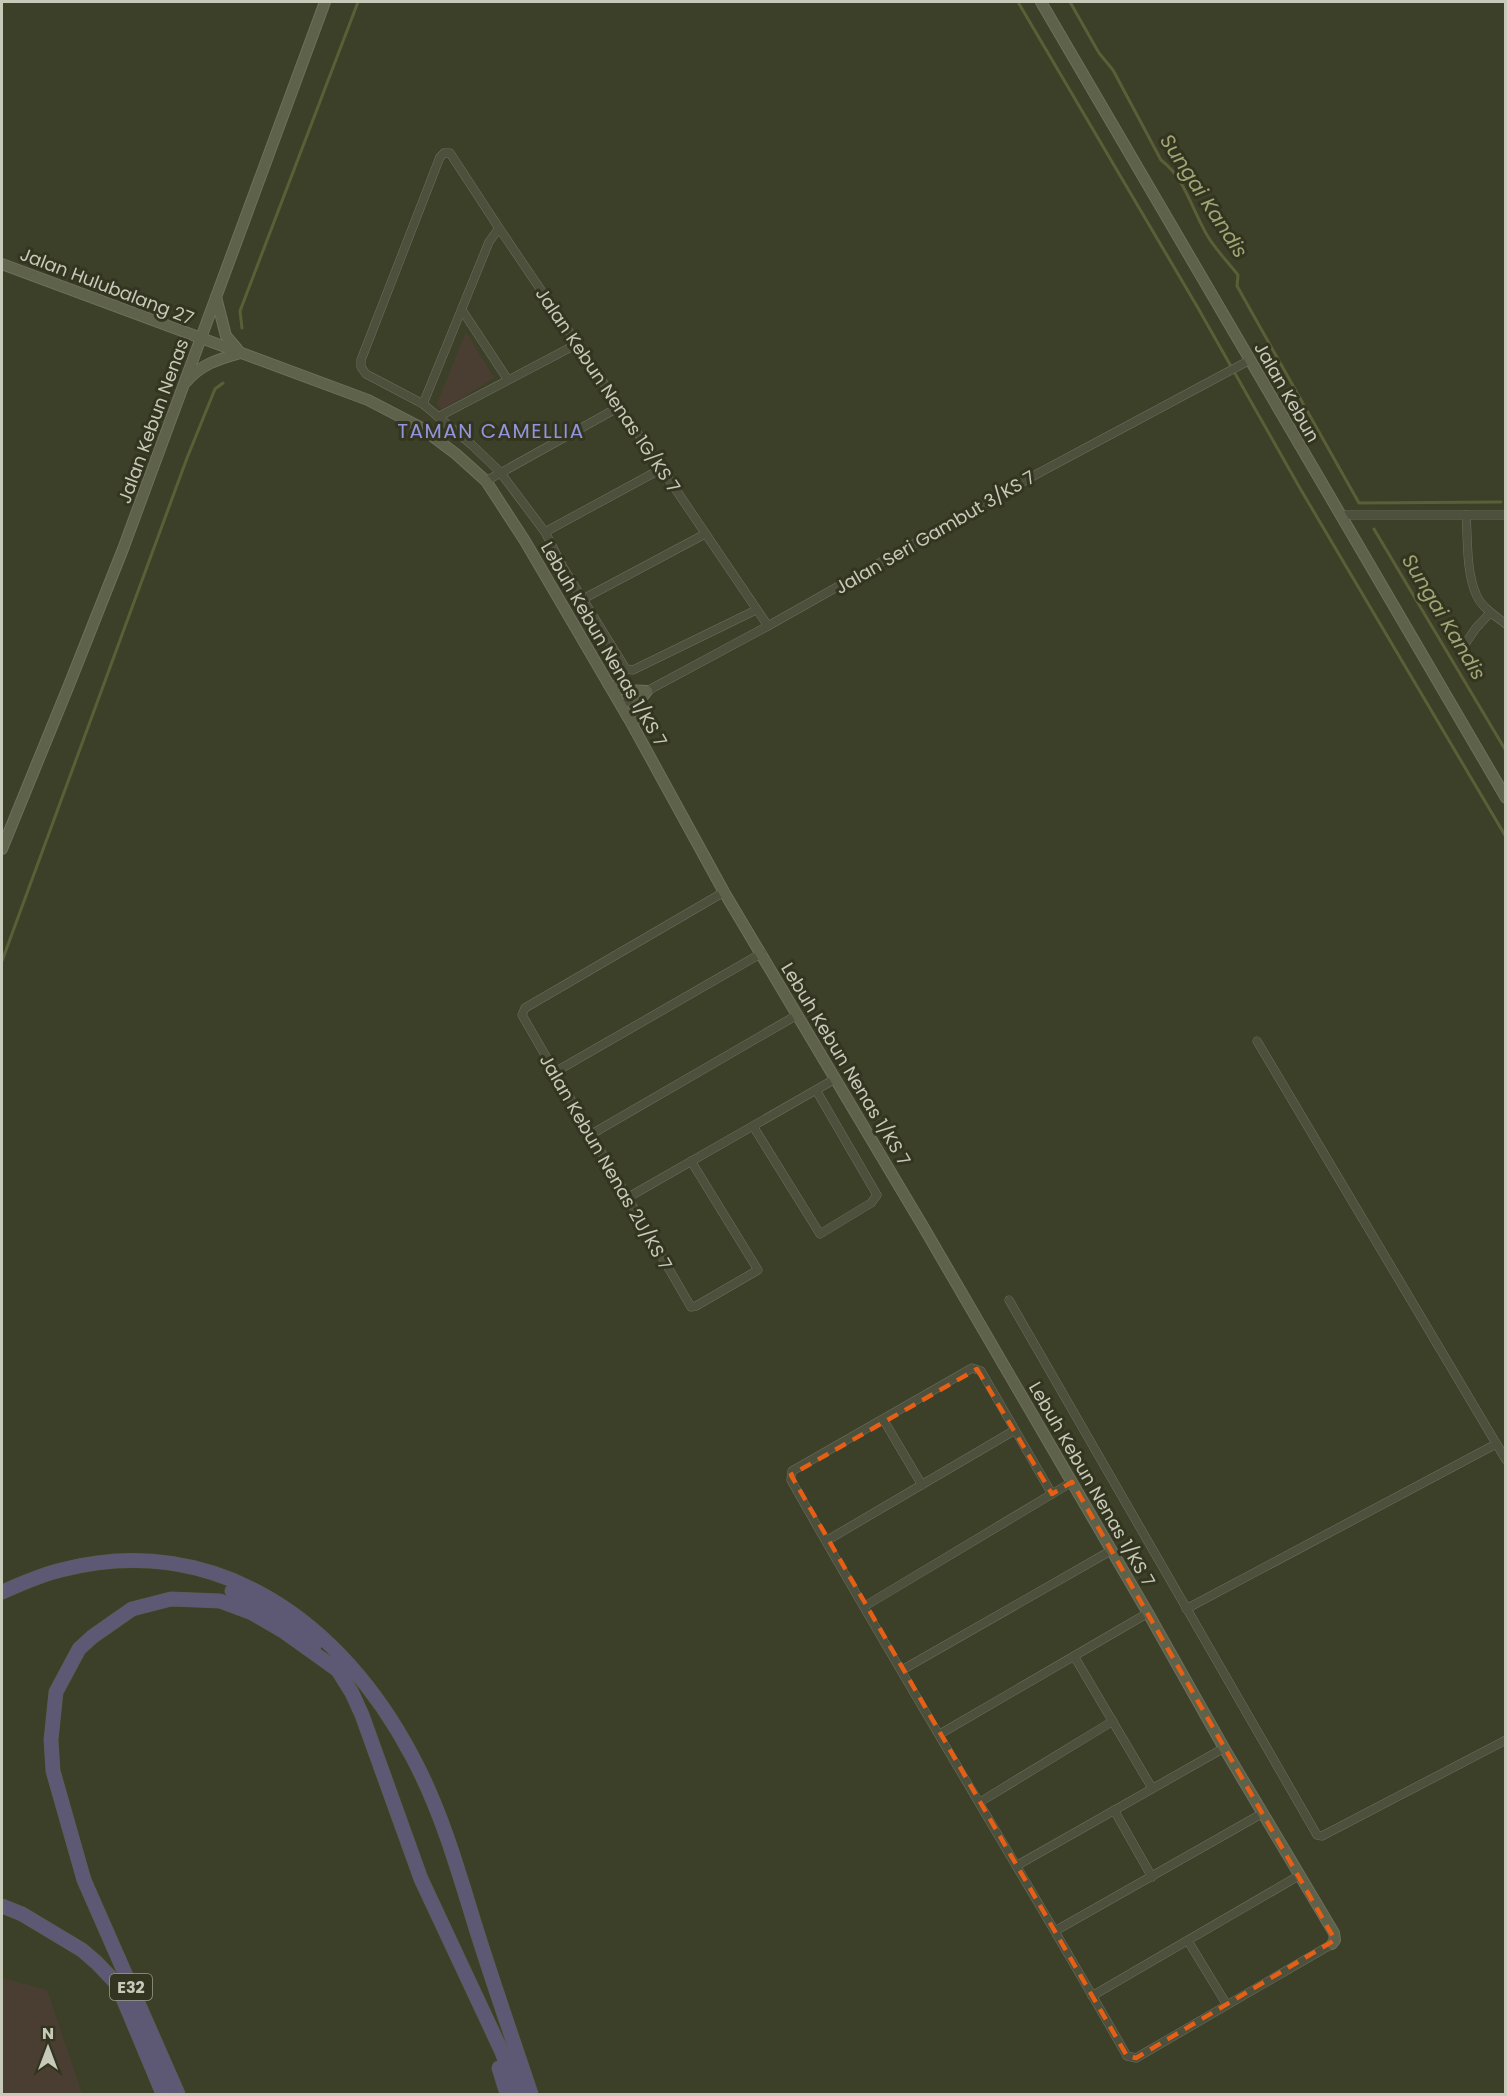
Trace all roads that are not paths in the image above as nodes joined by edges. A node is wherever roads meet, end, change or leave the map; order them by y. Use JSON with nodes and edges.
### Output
{"nodes":[{"id":1,"x":326,"y":2,"type":"edge"},
{"id":2,"x":1041,"y":2,"type":"edge"},
{"id":3,"x":499,"y":228,"type":"junction"},
{"id":4,"x":2,"y":264,"type":"edge"},
{"id":5,"x":216,"y":296,"type":"junction"},
{"id":6,"x":462,"y":310,"type":"junction"},
{"id":7,"x":200,"y":338,"type":"junction"},
{"id":8,"x":577,"y":344,"type":"junction"},
{"id":9,"x":235,"y":351,"type":"junction"},
{"id":10,"x":1250,"y":360,"type":"junction"},
{"id":11,"x":508,"y":380,"type":"junction"},
{"id":12,"x":184,"y":385,"type":"junction"},
{"id":13,"x":423,"y":404,"type":"junction"},
{"id":14,"x":619,"y":407,"type":"junction"},
{"id":15,"x":438,"y":417,"type":"junction"},
{"id":16,"x":661,"y":469,"type":"junction"},
{"id":17,"x":500,"y":472,"type":"junction"},
{"id":18,"x":486,"y":481,"type":"junction"},
{"id":19,"x":1341,"y":515,"type":"junction"},
{"id":20,"x":1466,"y":515,"type":"junction"},
{"id":21,"x":1506,"y":515,"type":"edge"},
{"id":22,"x":545,"y":532,"type":"junction"},
{"id":23,"x":705,"y":534,"type":"junction"},
{"id":24,"x":583,"y":599,"type":"junction"},
{"id":25,"x":756,"y":610,"type":"junction"},
{"id":26,"x":1490,"y":613,"type":"junction"},
{"id":27,"x":1506,"y":624,"type":"edge"},
{"id":28,"x":768,"y":626,"type":"junction"},
{"id":29,"x":1464,"y":647,"type":"dead end"},
{"id":30,"x":609,"y":685,"type":"junction"},
{"id":31,"x":647,"y":691,"type":"junction"},
{"id":32,"x":621,"y":705,"type":"junction"},
{"id":33,"x":633,"y":726,"type":"junction"},
{"id":34,"x":1506,"y":798,"type":"edge"},
{"id":35,"x":2,"y":849,"type":"edge"},
{"id":36,"x":724,"y":892,"type":"junction"},
{"id":37,"x":762,"y":953,"type":"junction"},
{"id":38,"x":797,"y":1015,"type":"junction"},
{"id":39,"x":1257,"y":1041,"type":"dead end"},
{"id":40,"x":555,"y":1072,"type":"junction"},
{"id":41,"x":835,"y":1079,"type":"junction"},
{"id":42,"x":816,"y":1090,"type":"junction"},
{"id":43,"x":753,"y":1126,"type":"junction"},
{"id":44,"x":590,"y":1136,"type":"junction"},
{"id":45,"x":691,"y":1161,"type":"junction"},
{"id":46,"x":627,"y":1198,"type":"junction"},
{"id":47,"x":1009,"y":1300,"type":"dead end"},
{"id":48,"x":883,"y":1419,"type":"junction"},
{"id":49,"x":1015,"y":1430,"type":"junction"},
{"id":50,"x":1496,"y":1444,"type":"junction"},
{"id":51,"x":1506,"y":1460,"type":"edge"},
{"id":52,"x":1072,"y":1482,"type":"junction"},
{"id":53,"x":922,"y":1485,"type":"junction"},
{"id":54,"x":1052,"y":1494,"type":"junction"},
{"id":55,"x":826,"y":1541,"type":"junction"},
{"id":56,"x":1112,"y":1550,"type":"junction"},
{"id":57,"x":4,"y":1591,"type":"edge"},
{"id":58,"x":232,"y":1592,"type":"dead end"},
{"id":59,"x":865,"y":1606,"type":"junction"},
{"id":60,"x":1186,"y":1609,"type":"junction"},
{"id":61,"x":1148,"y":1612,"type":"junction"},
{"id":62,"x":1074,"y":1656,"type":"junction"},
{"id":63,"x":902,"y":1670,"type":"junction"},
{"id":64,"x":339,"y":1671,"type":"junction"},
{"id":65,"x":1113,"y":1721,"type":"junction"},
{"id":66,"x":940,"y":1734,"type":"junction"},
{"id":67,"x":1506,"y":1740,"type":"edge"},
{"id":68,"x":1224,"y":1748,"type":"junction"},
{"id":69,"x":1152,"y":1788,"type":"junction"},
{"id":70,"x":980,"y":1802,"type":"junction"},
{"id":71,"x":1114,"y":1810,"type":"junction"},
{"id":72,"x":1263,"y":1813,"type":"junction"},
{"id":73,"x":1016,"y":1866,"type":"junction"},
{"id":74,"x":1300,"y":1875,"type":"junction"},
{"id":75,"x":1152,"y":1877,"type":"junction"},
{"id":76,"x":2,"y":1906,"type":"edge"},
{"id":77,"x":1055,"y":1931,"type":"junction"},
{"id":78,"x":1188,"y":1941,"type":"junction"},
{"id":79,"x":1332,"y":1944,"type":"joint"},
{"id":80,"x":1092,"y":1996,"type":"junction"},
{"id":81,"x":1227,"y":2005,"type":"junction"},
{"id":82,"x":483,"y":2011,"type":"junction"},
{"id":83,"x":512,"y":2038,"type":"junction"},
{"id":84,"x":163,"y":2094,"type":"edge"},
{"id":85,"x":178,"y":2094,"type":"edge"},
{"id":86,"x":507,"y":2094,"type":"edge"},
{"id":87,"x":518,"y":2094,"type":"edge"},
{"id":88,"x":531,"y":2094,"type":"edge"},
{"id":89,"x":539,"y":2094,"type":"edge"}],
"edges":[{"from":1,"to":5,"type":"street","name":"Jalan Kebun Nenas"},
{"from":2,"to":10,"type":"street","name":"Jalan Kebun"},
{"from":3,"to":6,"type":"street"},
{"from":3,"to":8,"type":"street","name":"Jalan Kebun Nenas 1G/KS 7"},
{"from":3,"to":13,"type":"street","name":"Jalan Kebun Nenas 1G/KS 7"},
{"from":4,"to":7,"type":"street","name":"Jalan Hulubalang 27"},
{"from":5,"to":7,"type":"street","name":"Jalan Kebun Nenas"},
{"from":5,"to":9,"type":"street"},
{"from":6,"to":11,"type":"street"},
{"from":6,"to":13,"type":"street"},
{"from":7,"to":9,"type":"street","name":"Lebuh Kebun Nenas 1/KS 7"},
{"from":7,"to":12,"type":"street","name":"Jalan Kebun Nenas"},
{"from":8,"to":11,"type":"street"},
{"from":8,"to":14,"type":"street","name":"Jalan Kebun Nenas 1G/KS 7"},
{"from":9,"to":12,"type":"street"},
{"from":9,"to":18,"type":"street","name":"Lebuh Kebun Nenas 1/KS 7"},
{"from":10,"to":19,"type":"street","name":"Jalan Kebun"},
{"from":10,"to":28,"type":"street","name":"Jalan Seri Gambut 3/KS 7"},
{"from":11,"to":15,"type":"street"},
{"from":12,"to":35,"type":"street","name":"Jalan Kebun Nenas"},
{"from":13,"to":15,"type":"street"},
{"from":14,"to":16,"type":"street","name":"Jalan Kebun Nenas 1G/KS 7"},
{"from":14,"to":17,"type":"street"},
{"from":15,"to":17,"type":"street"},
{"from":16,"to":22,"type":"street"},
{"from":16,"to":23,"type":"street","name":"Jalan Kebun Nenas 1G/KS 7"},
{"from":17,"to":18,"type":"street"},
{"from":17,"to":22,"type":"street"},
{"from":18,"to":30,"type":"street","name":"Lebuh Kebun Nenas 1/KS 7"},
{"from":19,"to":20,"type":"street"},
{"from":19,"to":34,"type":"street","name":"Jalan Kebun"},
{"from":20,"to":21,"type":"street"},
{"from":20,"to":26,"type":"street"},
{"from":22,"to":24,"type":"street"},
{"from":23,"to":24,"type":"street"},
{"from":23,"to":25,"type":"street","name":"Jalan Kebun Nenas 1G/KS 7"},
{"from":24,"to":25,"type":"street"},
{"from":25,"to":28,"type":"street","name":"Jalan Kebun Nenas 1G/KS 7"},
{"from":26,"to":27,"type":"street"},
{"from":26,"to":29,"type":"street"},
{"from":28,"to":31,"type":"street","name":"Jalan Seri Gambut 3/KS 7"},
{"from":30,"to":31,"type":"street"},
{"from":30,"to":32,"type":"street","name":"Lebuh Kebun Nenas 1/KS 7"},
{"from":31,"to":32,"type":"street","name":"Jalan Seri Gambut 3/KS 7"},
{"from":31,"to":33,"type":"street"},
{"from":32,"to":33,"type":"street","name":"Lebuh Kebun Nenas 1/KS 7"},
{"from":33,"to":36,"type":"street","name":"Lebuh Kebun Nenas 1/KS 7"},
{"from":36,"to":37,"type":"street","name":"Lebuh Kebun Nenas 1/KS 7"},
{"from":36,"to":40,"type":"street","name":"Jalan Kebun Nenas 2U/KS 7"},
{"from":37,"to":38,"type":"street","name":"Lebuh Kebun Nenas 1/KS 7"},
{"from":37,"to":40,"type":"street"},
{"from":38,"to":41,"type":"street","name":"Lebuh Kebun Nenas 1/KS 7"},
{"from":38,"to":44,"type":"street"},
{"from":39,"to":50,"type":"street"},
{"from":40,"to":44,"type":"street","name":"Jalan Kebun Nenas 2U/KS 7"},
{"from":41,"to":42,"type":"street"},
{"from":41,"to":52,"type":"street","name":"Lebuh Kebun Nenas 1/KS 7"},
{"from":42,"to":43,"type":"street"},
{"from":42,"to":43,"type":"street"},
{"from":43,"to":45,"type":"street"},
{"from":44,"to":46,"type":"street","name":"Jalan Kebun Nenas 2U/KS 7"},
{"from":45,"to":46,"type":"street"},
{"from":45,"to":46,"type":"street","name":"Jalan Kebun Nenas 2U/KS 7"},
{"from":47,"to":60,"type":"street"},
{"from":48,"to":49,"type":"street"},
{"from":48,"to":53,"type":"street"},
{"from":48,"to":55,"type":"street"},
{"from":49,"to":53,"type":"street"},
{"from":49,"to":54,"type":"street"},
{"from":50,"to":51,"type":"street"},
{"from":50,"to":60,"type":"street"},
{"from":52,"to":54,"type":"street"},
{"from":52,"to":56,"type":"street","name":"Lebuh Kebun Nenas 1/KS 7"},
{"from":53,"to":55,"type":"street"},
{"from":54,"to":59,"type":"street"},
{"from":55,"to":59,"type":"street"},
{"from":56,"to":61,"type":"street","name":"Lebuh Kebun Nenas 1/KS 7"},
{"from":56,"to":63,"type":"street"},
{"from":57,"to":83,"type":"highway"},
{"from":58,"to":64,"type":"highway"},
{"from":59,"to":63,"type":"street"},
{"from":60,"to":67,"type":"street"},
{"from":61,"to":62,"type":"street"},
{"from":61,"to":68,"type":"street","name":"Lebuh Kebun Nenas 1/KS 7"},
{"from":62,"to":65,"type":"street"},
{"from":62,"to":66,"type":"street"},
{"from":63,"to":66,"type":"street"},
{"from":64,"to":82,"type":"highway"},
{"from":64,"to":85,"type":"highway","number":"E32"},
{"from":65,"to":69,"type":"street"},
{"from":65,"to":70,"type":"street"},
{"from":66,"to":70,"type":"street"},
{"from":68,"to":69,"type":"street"},
{"from":68,"to":72,"type":"street","name":"Lebuh Kebun Nenas 1/KS 7"},
{"from":69,"to":71,"type":"street"},
{"from":70,"to":73,"type":"street"},
{"from":71,"to":73,"type":"street"},
{"from":71,"to":75,"type":"street"},
{"from":72,"to":74,"type":"street","name":"Lebuh Kebun Nenas 1/KS 7"},
{"from":72,"to":75,"type":"street"},
{"from":73,"to":77,"type":"street"},
{"from":74,"to":78,"type":"street"},
{"from":74,"to":79,"type":"street","name":"Lebuh Kebun Nenas 1/KS 7"},
{"from":75,"to":77,"type":"street"},
{"from":76,"to":84,"type":"highway","number":"E32"},
{"from":77,"to":80,"type":"street"},
{"from":78,"to":80,"type":"street"},
{"from":78,"to":81,"type":"street"},
{"from":79,"to":81,"type":"street"},
{"from":80,"to":81,"type":"street"},
{"from":82,"to":86,"type":"highway"},
{"from":82,"to":87,"type":"highway"},
{"from":83,"to":88,"type":"highway"},
{"from":83,"to":89,"type":"highway"}]}
